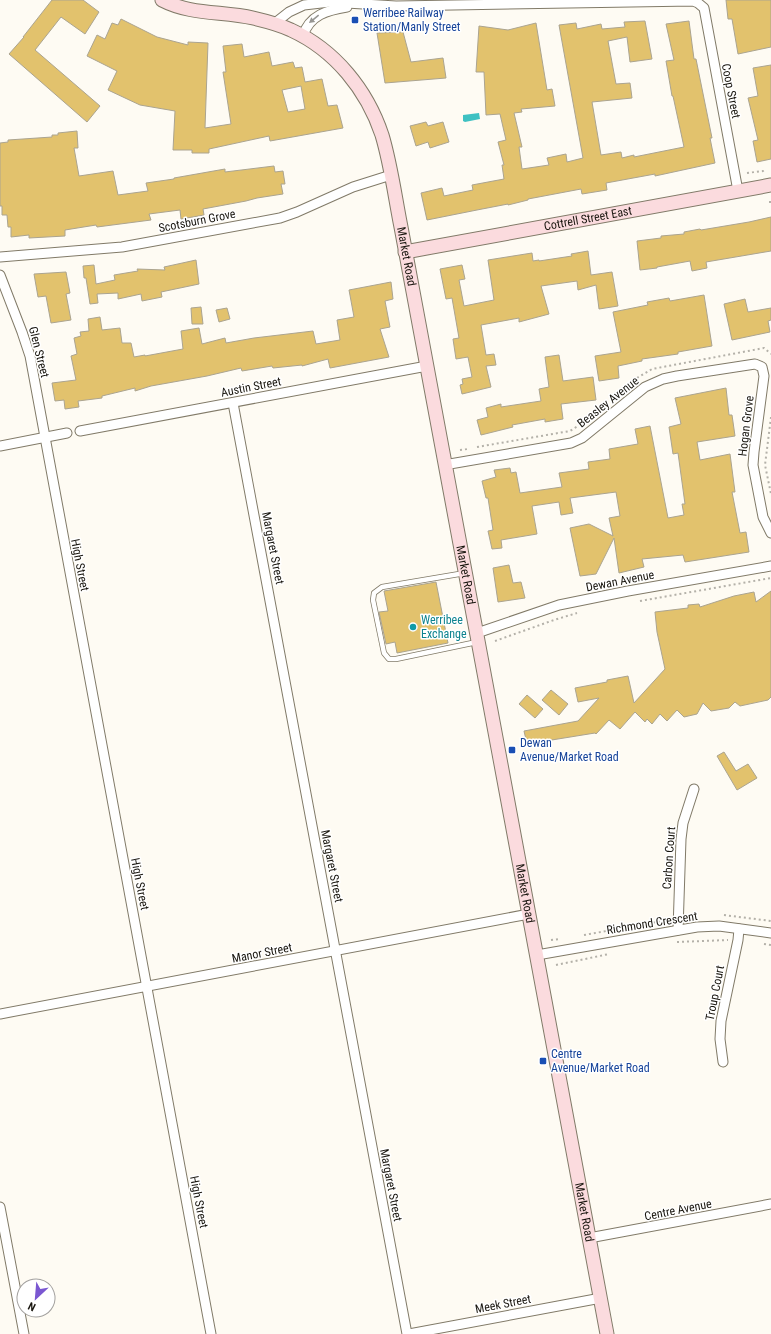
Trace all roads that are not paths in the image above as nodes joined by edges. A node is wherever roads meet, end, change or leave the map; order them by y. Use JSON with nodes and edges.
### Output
{"nodes":[{"id":1,"x":162,"y":0,"type":"edge"},
{"id":2,"x":608,"y":1,"type":"edge"},
{"id":3,"x":697,"y":1,"type":"edge"},
{"id":4,"x":314,"y":2,"type":"edge"},
{"id":5,"x":362,"y":2,"type":"edge"},
{"id":6,"x":523,"y":2,"type":"edge"},
{"id":7,"x":275,"y":23,"type":"junction"},
{"id":8,"x":303,"y":36,"type":"junction"},
{"id":9,"x":391,"y":175,"type":"junction"},
{"id":10,"x":767,"y":180,"type":"edge"},
{"id":11,"x":738,"y":191,"type":"junction"},
{"id":12,"x":405,"y":252,"type":"junction"},
{"id":13,"x":0,"y":257,"type":"edge"},
{"id":14,"x":0,"y":275,"type":"edge"},
{"id":15,"x":427,"y":366,"type":"junction"},
{"id":16,"x":762,"y":367,"type":"joint"},
{"id":17,"x":761,"y":395,"type":"junction"},
{"id":18,"x":771,"y":396,"type":"edge"},
{"id":19,"x":233,"y":403,"type":"junction"},
{"id":20,"x":80,"y":431,"type":"dead end"},
{"id":21,"x":67,"y":433,"type":"dead end"},
{"id":22,"x":44,"y":438,"type":"junction"},
{"id":23,"x":0,"y":446,"type":"edge"},
{"id":24,"x":444,"y":466,"type":"junction"},
{"id":25,"x":771,"y":533,"type":"edge"},
{"id":26,"x":771,"y":566,"type":"edge"},
{"id":27,"x":465,"y":573,"type":"junction"},
{"id":28,"x":477,"y":638,"type":"junction"},
{"id":29,"x":694,"y":789,"type":"dead end"},
{"id":30,"x":529,"y":914,"type":"junction"},
{"id":31,"x":739,"y":929,"type":"junction"},
{"id":32,"x":678,"y":930,"type":"junction"},
{"id":33,"x":771,"y":933,"type":"edge"},
{"id":34,"x":335,"y":951,"type":"junction"},
{"id":35,"x":537,"y":955,"type":"junction"},
{"id":36,"x":147,"y":986,"type":"junction"},
{"id":37,"x":0,"y":1014,"type":"edge"},
{"id":38,"x":723,"y":1062,"type":"dead end"},
{"id":39,"x":771,"y":1204,"type":"edge"},
{"id":40,"x":0,"y":1207,"type":"edge"},
{"id":41,"x":589,"y":1238,"type":"junction"},
{"id":42,"x":601,"y":1298,"type":"junction"},
{"id":43,"x":24,"y":1334,"type":"edge"},
{"id":44,"x":211,"y":1334,"type":"edge"},
{"id":45,"x":408,"y":1334,"type":"edge"},
{"id":46,"x":607,"y":1334,"type":"edge"}],
"edges":[{"from":1,"to":7,"type":"street","name":"Market Road"},
{"from":2,"to":3,"type":"street"},
{"from":2,"to":6,"type":"street"},
{"from":3,"to":11,"type":"street","name":"Coop Street"},
{"from":4,"to":5,"type":"street"},
{"from":4,"to":7,"type":"street"},
{"from":5,"to":6,"type":"street"},
{"from":5,"to":8,"type":"street","one_way":true},
{"from":7,"to":8,"type":"street","name":"Market Road"},
{"from":8,"to":9,"type":"street","name":"Market Road"},
{"from":9,"to":12,"type":"street","name":"Market Road"},
{"from":9,"to":13,"type":"street","name":"Scotsburn Grove"},
{"from":10,"to":11,"type":"street","name":"Cottrell Street East"},
{"from":11,"to":12,"type":"street","name":"Cottrell Street East"},
{"from":12,"to":15,"type":"street","name":"Market Road"},
{"from":14,"to":22,"type":"street","name":"Glen Street"},
{"from":15,"to":19,"type":"street","name":"Austin Street"},
{"from":15,"to":24,"type":"street","name":"Market Road"},
{"from":16,"to":17,"type":"street","name":"Hogan Grove"},
{"from":16,"to":24,"type":"street","name":"Beasley Avenue"},
{"from":17,"to":18,"type":"street"},
{"from":17,"to":25,"type":"street","name":"Hogan Grove"},
{"from":19,"to":20,"type":"street","name":"Austin Street"},
{"from":19,"to":34,"type":"street","name":"Margaret Street"},
{"from":21,"to":22,"type":"street"},
{"from":22,"to":23,"type":"street"},
{"from":22,"to":36,"type":"street","name":"High Street"},
{"from":24,"to":27,"type":"street","name":"Market Road"},
{"from":26,"to":28,"type":"street","name":"Dewan Avenue"},
{"from":27,"to":28,"type":"street","name":"Market Road"},
{"from":27,"to":28,"type":"lane"},
{"from":28,"to":30,"type":"street","name":"Market Road"},
{"from":29,"to":32,"type":"street","name":"Carbon Court"},
{"from":30,"to":34,"type":"street","name":"Manor Street"},
{"from":30,"to":35,"type":"street","name":"Market Road"},
{"from":31,"to":32,"type":"street","name":"Richmond Crescent"},
{"from":31,"to":33,"type":"street","name":"Richmond Crescent"},
{"from":31,"to":38,"type":"street","name":"Troup Court"},
{"from":32,"to":35,"type":"street","name":"Richmond Crescent"},
{"from":34,"to":36,"type":"street","name":"Manor Street"},
{"from":34,"to":45,"type":"street","name":"Margaret Street"},
{"from":35,"to":41,"type":"street","name":"Market Road"},
{"from":36,"to":37,"type":"street","name":"Manor Street"},
{"from":36,"to":44,"type":"street","name":"High Street"},
{"from":39,"to":41,"type":"street","name":"Centre Avenue"},
{"from":40,"to":43,"type":"street"},
{"from":41,"to":42,"type":"street","name":"Market Road"},
{"from":42,"to":45,"type":"street","name":"Meek Street"},
{"from":42,"to":46,"type":"street","name":"Market Road"}]}
